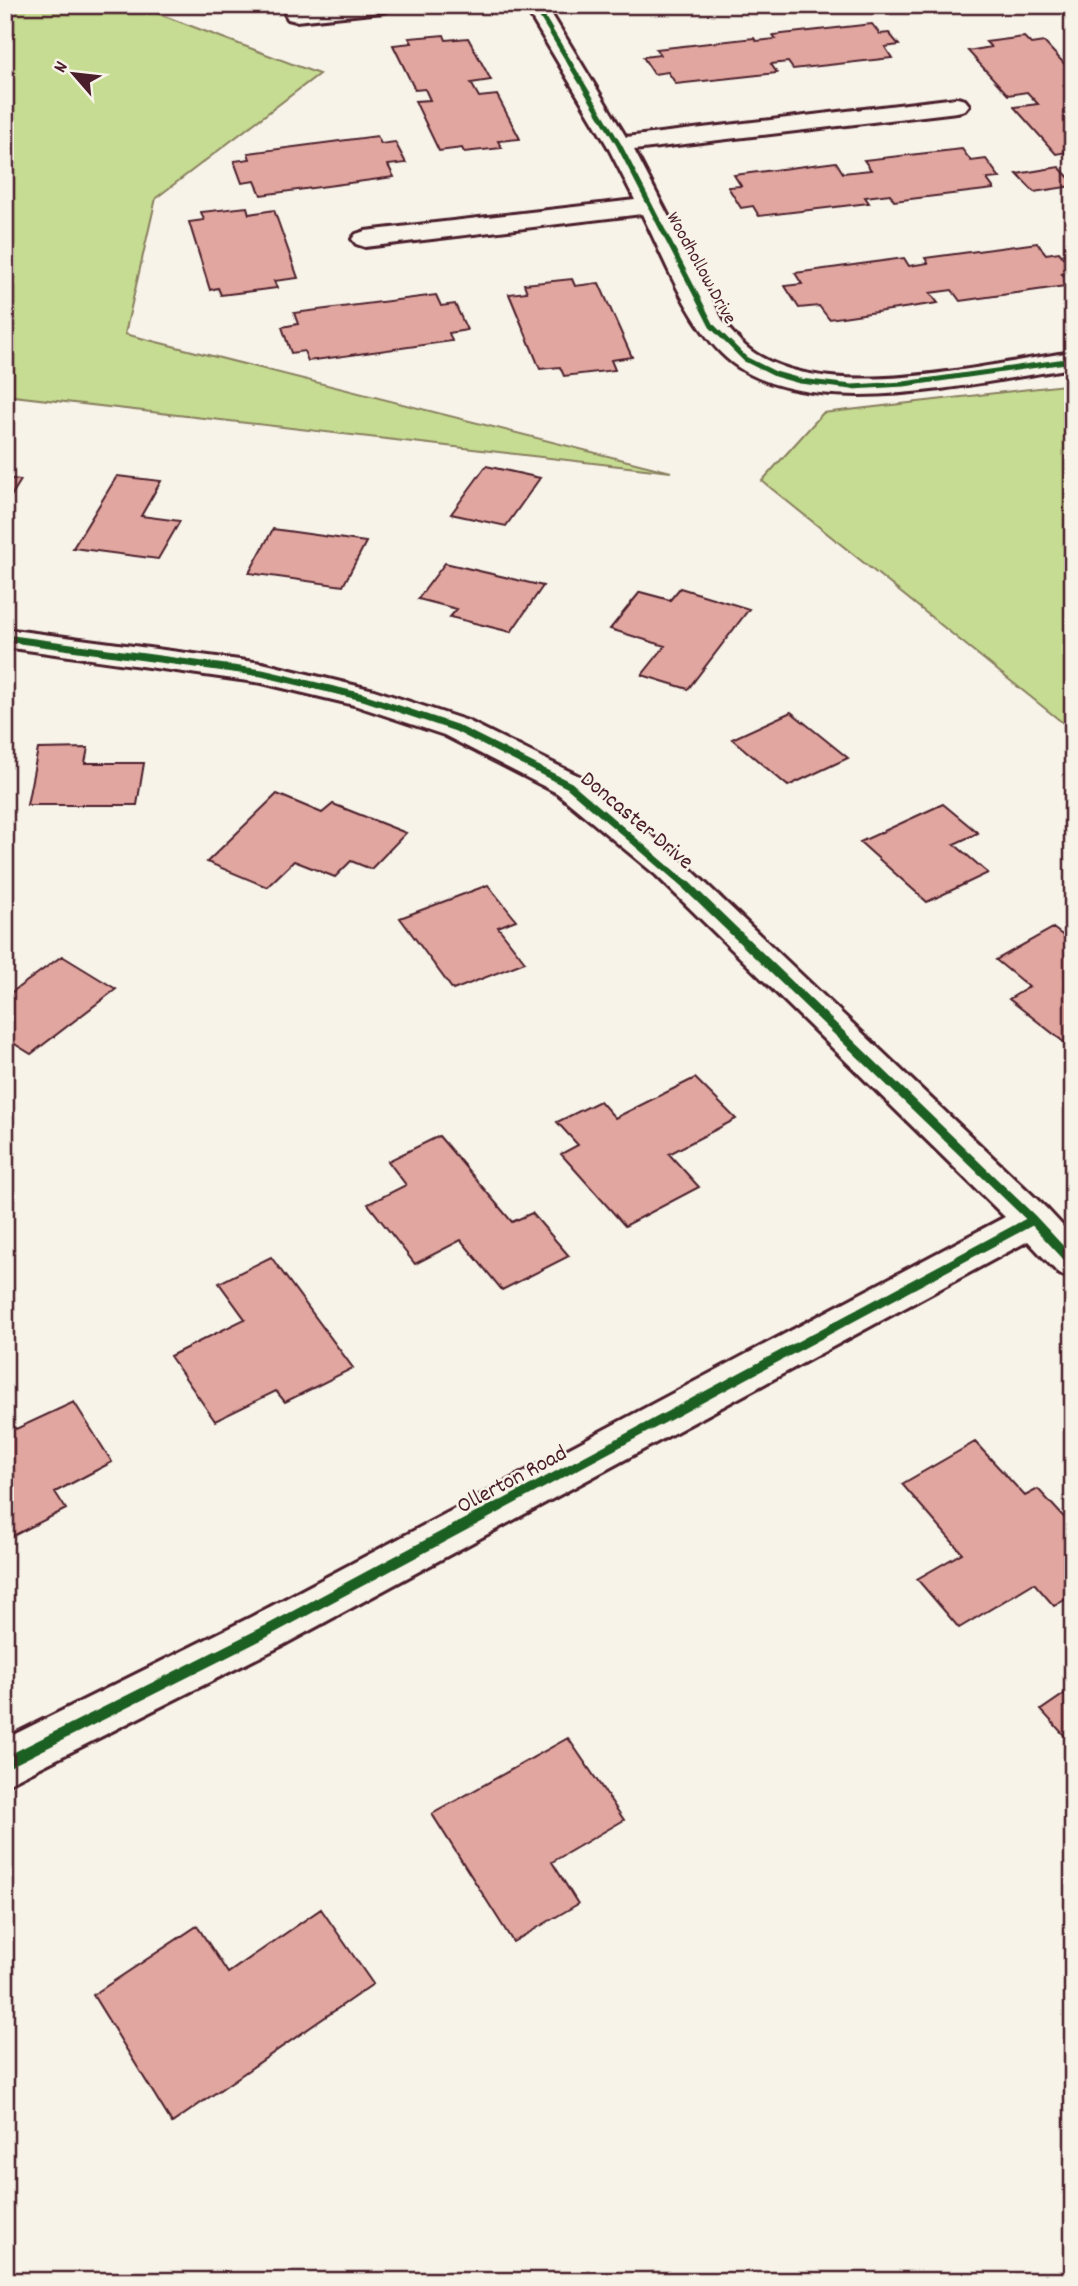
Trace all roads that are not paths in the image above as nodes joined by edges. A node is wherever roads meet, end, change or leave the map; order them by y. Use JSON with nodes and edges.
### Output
{"nodes":[{"id":1,"x":382,"y":5,"type":"edge"},
{"id":2,"x":535,"y":5,"type":"edge"},
{"id":3,"x":296,"y":13,"type":"dead end"},
{"id":4,"x":957,"y":105,"type":"dead end"},
{"id":5,"x":619,"y":145,"type":"junction"},
{"id":6,"x":650,"y":206,"type":"junction"},
{"id":7,"x":365,"y":239,"type":"dead end"},
{"id":8,"x":1073,"y":360,"type":"edge"},
{"id":9,"x":5,"y":638,"type":"edge"},
{"id":10,"x":1033,"y":1220,"type":"junction"},
{"id":11,"x":1073,"y":1263,"type":"edge"},
{"id":12,"x":5,"y":1763,"type":"edge"}],
"edges":[{"from":1,"to":3,"type":"street"},
{"from":2,"to":5,"type":"street","name":"Woodhollow Drive"},
{"from":4,"to":5,"type":"street"},
{"from":5,"to":6,"type":"street","name":"Woodhollow Drive"},
{"from":6,"to":7,"type":"street","name":"Woodhollow Drive"},
{"from":6,"to":8,"type":"street","name":"Woodhollow Drive"},
{"from":9,"to":10,"type":"street","name":"Doncaster Drive"},
{"from":10,"to":11,"type":"street","name":"Doncaster Drive"},
{"from":10,"to":12,"type":"street","name":"Ollerton Road"}]}
